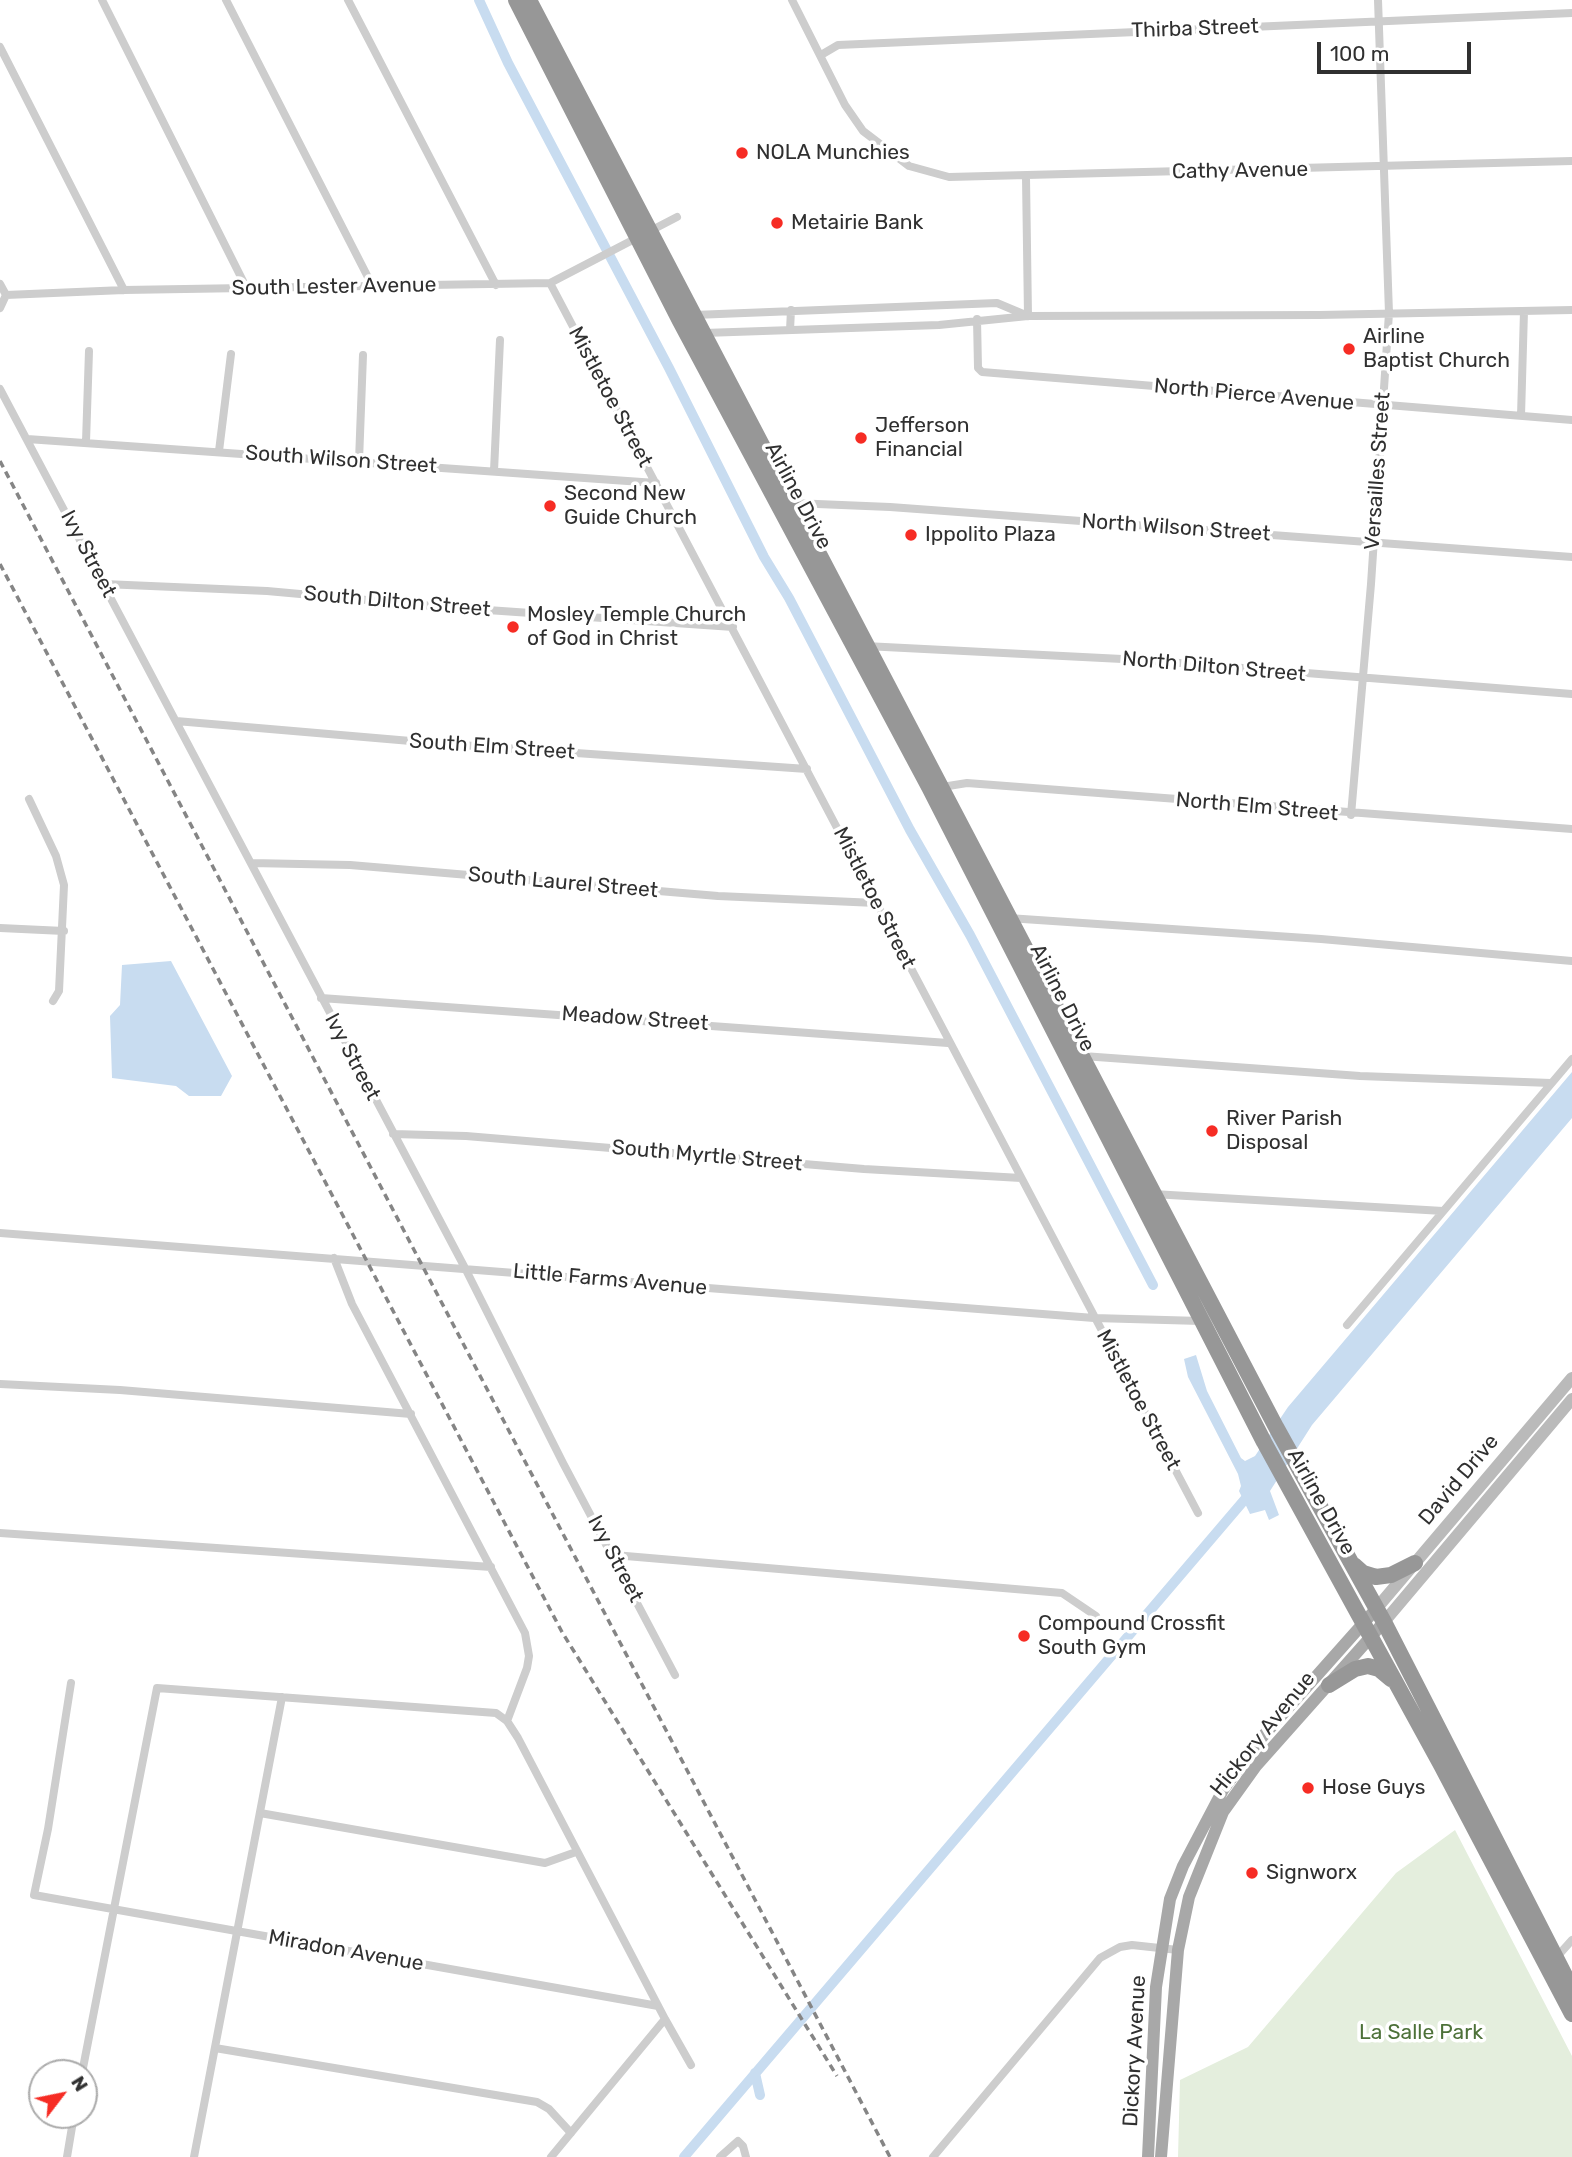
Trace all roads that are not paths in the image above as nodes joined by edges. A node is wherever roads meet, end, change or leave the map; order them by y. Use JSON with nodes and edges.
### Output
{"nodes":[{"id":1,"x":102,"y":0,"type":"edge"},
{"id":2,"x":226,"y":0,"type":"edge"},
{"id":3,"x":348,"y":0,"type":"edge"},
{"id":4,"x":516,"y":0,"type":"edge"},
{"id":5,"x":530,"y":0,"type":"edge"},
{"id":6,"x":792,"y":0,"type":"edge"},
{"id":7,"x":1378,"y":0,"type":"edge"},
{"id":8,"x":1572,"y":13,"type":"edge"},
{"id":9,"x":1378,"y":22,"type":"junction"},
{"id":10,"x":0,"y":47,"type":"edge"},
{"id":11,"x":821,"y":55,"type":"junction"},
{"id":12,"x":1572,"y":161,"type":"edge"},
{"id":13,"x":1384,"y":167,"type":"junction"},
{"id":14,"x":1026,"y":177,"type":"junction"},
{"id":15,"x":677,"y":217,"type":"dead end"},
{"id":16,"x":637,"y":237,"type":"junction"},
{"id":17,"x":550,"y":283,"type":"junction"},
{"id":18,"x":0,"y":284,"type":"edge"},
{"id":19,"x":496,"y":285,"type":"junction"},
{"id":20,"x":373,"y":286,"type":"junction"},
{"id":21,"x":247,"y":289,"type":"junction"},
{"id":22,"x":124,"y":290,"type":"junction"},
{"id":23,"x":6,"y":295,"type":"junction"},
{"id":24,"x":0,"y":308,"type":"edge"},
{"id":25,"x":791,"y":310,"type":"junction"},
{"id":26,"x":841,"y":310,"type":"junction"},
{"id":27,"x":1572,"y":310,"type":"edge"},
{"id":28,"x":1524,"y":312,"type":"junction"},
{"id":29,"x":1389,"y":313,"type":"junction"},
{"id":30,"x":1028,"y":316,"type":"junction"},
{"id":31,"x":977,"y":320,"type":"junction"},
{"id":32,"x":691,"y":326,"type":"junction"},
{"id":33,"x":841,"y":328,"type":"junction"},
{"id":34,"x":790,"y":330,"type":"junction"},
{"id":35,"x":500,"y":340,"type":"dead end"},
{"id":36,"x":89,"y":351,"type":"dead end"},
{"id":37,"x":230,"y":354,"type":"dead end"},
{"id":38,"x":363,"y":355,"type":"dead end"},
{"id":39,"x":0,"y":389,"type":"edge"},
{"id":40,"x":1382,"y":406,"type":"junction"},
{"id":41,"x":1521,"y":416,"type":"junction"},
{"id":42,"x":1572,"y":420,"type":"edge"},
{"id":43,"x":27,"y":439,"type":"junction"},
{"id":44,"x":86,"y":442,"type":"junction"},
{"id":45,"x":219,"y":451,"type":"junction"},
{"id":46,"x":359,"y":461,"type":"junction"},
{"id":47,"x":494,"y":471,"type":"junction"},
{"id":48,"x":656,"y":483,"type":"junction"},
{"id":49,"x":786,"y":504,"type":"junction"},
{"id":50,"x":1372,"y":542,"type":"junction"},
{"id":51,"x":1572,"y":557,"type":"edge"},
{"id":52,"x":104,"y":584,"type":"junction"},
{"id":53,"x":733,"y":626,"type":"junction"},
{"id":54,"x":862,"y":646,"type":"junction"},
{"id":55,"x":1363,"y":679,"type":"junction"},
{"id":56,"x":1572,"y":694,"type":"edge"},
{"id":57,"x":176,"y":721,"type":"junction"},
{"id":58,"x":807,"y":769,"type":"junction"},
{"id":59,"x":942,"y":787,"type":"junction"},
{"id":60,"x":29,"y":799,"type":"dead end"},
{"id":61,"x":1350,"y":814,"type":"junction"},
{"id":62,"x":1572,"y":830,"type":"edge"},
{"id":63,"x":251,"y":863,"type":"junction"},
{"id":64,"x":876,"y":903,"type":"junction"},
{"id":65,"x":1005,"y":920,"type":"junction"},
{"id":66,"x":0,"y":928,"type":"edge"},
{"id":67,"x":64,"y":931,"type":"junction"},
{"id":68,"x":1572,"y":961,"type":"edge"},
{"id":69,"x":321,"y":998,"type":"junction"},
{"id":70,"x":53,"y":1002,"type":"dead end"},
{"id":71,"x":948,"y":1043,"type":"junction"},
{"id":72,"x":1077,"y":1059,"type":"junction"},
{"id":73,"x":1572,"y":1059,"type":"edge"},
{"id":74,"x":1551,"y":1083,"type":"junction"},
{"id":75,"x":393,"y":1134,"type":"junction"},
{"id":76,"x":1021,"y":1178,"type":"junction"},
{"id":77,"x":1148,"y":1195,"type":"junction"},
{"id":78,"x":1443,"y":1211,"type":"junction"},
{"id":79,"x":0,"y":1233,"type":"edge"},
{"id":80,"x":334,"y":1258,"type":"junction"},
{"id":81,"x":465,"y":1268,"type":"junction"},
{"id":82,"x":1220,"y":1317,"type":"junction"},
{"id":83,"x":1094,"y":1318,"type":"junction"},
{"id":84,"x":1201,"y":1321,"type":"junction"},
{"id":85,"x":1347,"y":1325,"type":"dead end"},
{"id":86,"x":1572,"y":1378,"type":"edge"},
{"id":87,"x":0,"y":1384,"type":"edge"},
{"id":88,"x":1572,"y":1399,"type":"edge"},
{"id":89,"x":411,"y":1414,"type":"junction"},
{"id":90,"x":1198,"y":1513,"type":"dead end"},
{"id":91,"x":0,"y":1533,"type":"edge"},
{"id":92,"x":614,"y":1555,"type":"junction"},
{"id":93,"x":1351,"y":1562,"type":"junction"},
{"id":94,"x":1415,"y":1563,"type":"junction"},
{"id":95,"x":491,"y":1567,"type":"junction"},
{"id":96,"x":1380,"y":1615,"type":"junction"},
{"id":97,"x":1096,"y":1616,"type":"dead end"},
{"id":98,"x":1367,"y":1630,"type":"junction"},
{"id":99,"x":675,"y":1675,"type":"dead end"},
{"id":100,"x":1396,"y":1682,"type":"junction"},
{"id":101,"x":71,"y":1683,"type":"dead end"},
{"id":102,"x":1329,"y":1685,"type":"junction"},
{"id":103,"x":282,"y":1697,"type":"junction"},
{"id":104,"x":507,"y":1721,"type":"junction"},
{"id":105,"x":260,"y":1813,"type":"junction"},
{"id":106,"x":576,"y":1852,"type":"junction"},
{"id":107,"x":114,"y":1910,"type":"junction"},
{"id":108,"x":237,"y":1931,"type":"junction"},
{"id":109,"x":1572,"y":1940,"type":"edge"},
{"id":110,"x":1161,"y":1948,"type":"junction"},
{"id":111,"x":1178,"y":1950,"type":"junction"},
{"id":112,"x":1551,"y":1961,"type":"junction"},
{"id":113,"x":1572,"y":1989,"type":"edge"},
{"id":114,"x":658,"y":2006,"type":"junction"},
{"id":115,"x":1572,"y":2014,"type":"edge"},
{"id":116,"x":665,"y":2018,"type":"junction"},
{"id":117,"x":215,"y":2048,"type":"junction"},
{"id":118,"x":85,"y":2059,"type":"edge"},
{"id":119,"x":691,"y":2065,"type":"dead end"},
{"id":120,"x":72,"y":2129,"type":"edge"},
{"id":121,"x":571,"y":2133,"type":"junction"},
{"id":122,"x":67,"y":2157,"type":"edge"},
{"id":123,"x":194,"y":2157,"type":"edge"},
{"id":124,"x":551,"y":2157,"type":"edge"},
{"id":125,"x":720,"y":2157,"type":"edge"},
{"id":126,"x":746,"y":2157,"type":"edge"},
{"id":127,"x":933,"y":2157,"type":"edge"},
{"id":128,"x":1148,"y":2157,"type":"edge"},
{"id":129,"x":1161,"y":2157,"type":"edge"}],
"edges":[{"from":1,"to":21,"type":"street"},
{"from":2,"to":20,"type":"street"},
{"from":3,"to":19,"type":"street"},
{"from":4,"to":16,"type":"highway","name":"Airline Drive"},
{"from":5,"to":16,"type":"highway","name":"Airline Drive"},
{"from":6,"to":11,"type":"street"},
{"from":7,"to":9,"type":"street","name":"Versailles Street"},
{"from":8,"to":9,"type":"street","name":"Thirba Street"},
{"from":9,"to":11,"type":"street","name":"Thirba Street"},
{"from":9,"to":13,"type":"street","name":"Versailles Street"},
{"from":10,"to":22,"type":"street"},
{"from":11,"to":14,"type":"street","name":"Cathy Avenue"},
{"from":12,"to":13,"type":"street","name":"Cathy Avenue"},
{"from":13,"to":14,"type":"street","name":"Cathy Avenue"},
{"from":13,"to":29,"type":"street","name":"Versailles Street"},
{"from":14,"to":30,"type":"street"},
{"from":15,"to":16,"type":"street","name":"South Lester Avenue"},
{"from":16,"to":17,"type":"street","name":"South Lester Avenue"},
{"from":16,"to":32,"type":"highway","name":"Airline Drive"},
{"from":17,"to":19,"type":"street","name":"South Lester Avenue"},
{"from":17,"to":48,"type":"street","name":"Mistletoe Street"},
{"from":18,"to":23,"type":"street"},
{"from":19,"to":20,"type":"street","name":"South Lester Avenue"},
{"from":20,"to":21,"type":"street","name":"South Lester Avenue"},
{"from":21,"to":22,"type":"street","name":"South Lester Avenue"},
{"from":22,"to":23,"type":"street","name":"South Lester Avenue"},
{"from":23,"to":24,"type":"street"},
{"from":25,"to":26,"type":"street"},
{"from":25,"to":32,"type":"street"},
{"from":25,"to":34,"type":"street"},
{"from":26,"to":30,"type":"street"},
{"from":26,"to":33,"type":"street"},
{"from":27,"to":28,"type":"street"},
{"from":28,"to":29,"type":"street"},
{"from":28,"to":41,"type":"street"},
{"from":29,"to":30,"type":"street"},
{"from":29,"to":40,"type":"street","name":"Versailles Street"},
{"from":30,"to":31,"type":"street"},
{"from":31,"to":33,"type":"street"},
{"from":31,"to":40,"type":"street","name":"North Pierce Avenue"},
{"from":32,"to":34,"type":"street"},
{"from":32,"to":49,"type":"highway","name":"Airline Drive"},
{"from":33,"to":34,"type":"street"},
{"from":35,"to":47,"type":"street"},
{"from":36,"to":44,"type":"street"},
{"from":37,"to":45,"type":"street"},
{"from":38,"to":46,"type":"street"},
{"from":39,"to":43,"type":"street","name":"Ivy Street"},
{"from":40,"to":41,"type":"street","name":"North Pierce Avenue"},
{"from":40,"to":50,"type":"street","name":"Versailles Street"},
{"from":41,"to":42,"type":"street","name":"North Pierce Avenue"},
{"from":43,"to":44,"type":"street","name":"South Wilson Street"},
{"from":43,"to":52,"type":"street","name":"Ivy Street"},
{"from":44,"to":45,"type":"street","name":"South Wilson Street"},
{"from":45,"to":46,"type":"street","name":"South Wilson Street"},
{"from":46,"to":47,"type":"street","name":"South Wilson Street"},
{"from":47,"to":48,"type":"street","name":"South Wilson Street"},
{"from":48,"to":53,"type":"street","name":"Mistletoe Street"},
{"from":49,"to":50,"type":"street","name":"North Wilson Street"},
{"from":49,"to":54,"type":"highway","name":"Airline Drive"},
{"from":50,"to":51,"type":"street","name":"North Wilson Street"},
{"from":50,"to":55,"type":"street","name":"Versailles Street"},
{"from":52,"to":53,"type":"street","name":"South Dilton Street"},
{"from":52,"to":57,"type":"street","name":"Ivy Street"},
{"from":53,"to":58,"type":"street","name":"Mistletoe Street"},
{"from":54,"to":55,"type":"street","name":"North Dilton Street"},
{"from":54,"to":59,"type":"highway","name":"Airline Drive"},
{"from":54,"to":65,"type":"highway","name":"Airline Drive"},
{"from":55,"to":56,"type":"street","name":"North Dilton Street"},
{"from":55,"to":61,"type":"street","name":"Versailles Street"},
{"from":57,"to":58,"type":"street","name":"South Elm Street"},
{"from":57,"to":63,"type":"street","name":"Ivy Street"},
{"from":58,"to":64,"type":"street","name":"Mistletoe Street"},
{"from":59,"to":61,"type":"street","name":"North Elm Street"},
{"from":59,"to":65,"type":"highway","name":"Airline Drive"},
{"from":60,"to":67,"type":"street"},
{"from":61,"to":62,"type":"street","name":"North Elm Street"},
{"from":63,"to":64,"type":"street","name":"South Laurel Street"},
{"from":63,"to":69,"type":"street","name":"Ivy Street"},
{"from":64,"to":71,"type":"street","name":"Mistletoe Street"},
{"from":65,"to":68,"type":"street"},
{"from":65,"to":72,"type":"highway","name":"Airline Drive"},
{"from":66,"to":67,"type":"street"},
{"from":67,"to":70,"type":"street"},
{"from":69,"to":71,"type":"street","name":"Meadow Street"},
{"from":69,"to":75,"type":"street","name":"Ivy Street"},
{"from":71,"to":76,"type":"street","name":"Mistletoe Street"},
{"from":72,"to":74,"type":"street"},
{"from":72,"to":77,"type":"highway","name":"Airline Drive"},
{"from":73,"to":74,"type":"street"},
{"from":74,"to":78,"type":"street"},
{"from":75,"to":76,"type":"street","name":"South Myrtle Street"},
{"from":75,"to":81,"type":"street","name":"Ivy Street"},
{"from":76,"to":83,"type":"street","name":"Mistletoe Street"},
{"from":77,"to":78,"type":"street"},
{"from":77,"to":82,"type":"highway","name":"Airline Drive"},
{"from":77,"to":84,"type":"highway","name":"Airline Drive"},
{"from":78,"to":85,"type":"street"},
{"from":79,"to":80,"type":"street","name":"Little Farms Avenue"},
{"from":80,"to":81,"type":"street","name":"Little Farms Avenue"},
{"from":80,"to":89,"type":"street"},
{"from":81,"to":83,"type":"street","name":"Little Farms Avenue"},
{"from":81,"to":92,"type":"street","name":"Ivy Street"},
{"from":82,"to":84,"type":"street","name":"Little Farms Avenue"},
{"from":82,"to":93,"type":"highway","name":"Airline Drive"},
{"from":83,"to":84,"type":"street","name":"Little Farms Avenue"},
{"from":83,"to":90,"type":"street","name":"Mistletoe Street"},
{"from":84,"to":98,"type":"highway","name":"Airline Drive"},
{"from":86,"to":94,"type":"main road","name":"David Drive"},
{"from":87,"to":89,"type":"street"},
{"from":88,"to":96,"type":"main road","name":"David Drive"},
{"from":89,"to":95,"type":"street"},
{"from":91,"to":95,"type":"street"},
{"from":92,"to":97,"type":"street"},
{"from":92,"to":99,"type":"street","name":"Ivy Street"},
{"from":93,"to":94,"type":"highway"},
{"from":93,"to":96,"type":"highway","name":"Airline Drive"},
{"from":94,"to":96,"type":"main road","name":"David Drive"},
{"from":95,"to":104,"type":"street"},
{"from":96,"to":98,"type":"main road","name":"Hickory Avenue"},
{"from":96,"to":112,"type":"highway","name":"Airline Drive"},
{"from":98,"to":100,"type":"highway","name":"Airline Drive"},
{"from":98,"to":102,"type":"main road","name":"Hickory Avenue"},
{"from":98,"to":110,"type":"main road","name":"Hickory Avenue"},
{"from":100,"to":102,"type":"highway"},
{"from":100,"to":112,"type":"highway","name":"Airline Drive"},
{"from":101,"to":107,"type":"street","name":"Miradon Avenue"},
{"from":102,"to":111,"type":"main road","name":"Hickory Avenue"},
{"from":103,"to":104,"type":"street"},
{"from":103,"to":105,"type":"street"},
{"from":103,"to":107,"type":"street"},
{"from":104,"to":106,"type":"street"},
{"from":105,"to":106,"type":"street"},
{"from":105,"to":108,"type":"street"},
{"from":106,"to":114,"type":"street"},
{"from":107,"to":108,"type":"street","name":"Miradon Avenue"},
{"from":107,"to":118,"type":"street"},
{"from":108,"to":114,"type":"street","name":"Miradon Avenue"},
{"from":108,"to":117,"type":"street"},
{"from":109,"to":112,"type":"street"},
{"from":110,"to":111,"type":"street"},
{"from":110,"to":127,"type":"street"},
{"from":110,"to":128,"type":"main road","name":"Dickory Avenue"},
{"from":111,"to":129,"type":"main road","name":"Dickory Avenue"},
{"from":112,"to":113,"type":"highway","name":"Airline Drive"},
{"from":112,"to":115,"type":"highway","name":"Airline Drive"},
{"from":114,"to":116,"type":"street"},
{"from":116,"to":119,"type":"street"},
{"from":116,"to":121,"type":"street"},
{"from":117,"to":121,"type":"street"},
{"from":117,"to":123,"type":"street"},
{"from":120,"to":122,"type":"street"},
{"from":121,"to":124,"type":"street"},
{"from":125,"to":126,"type":"street"}]}
